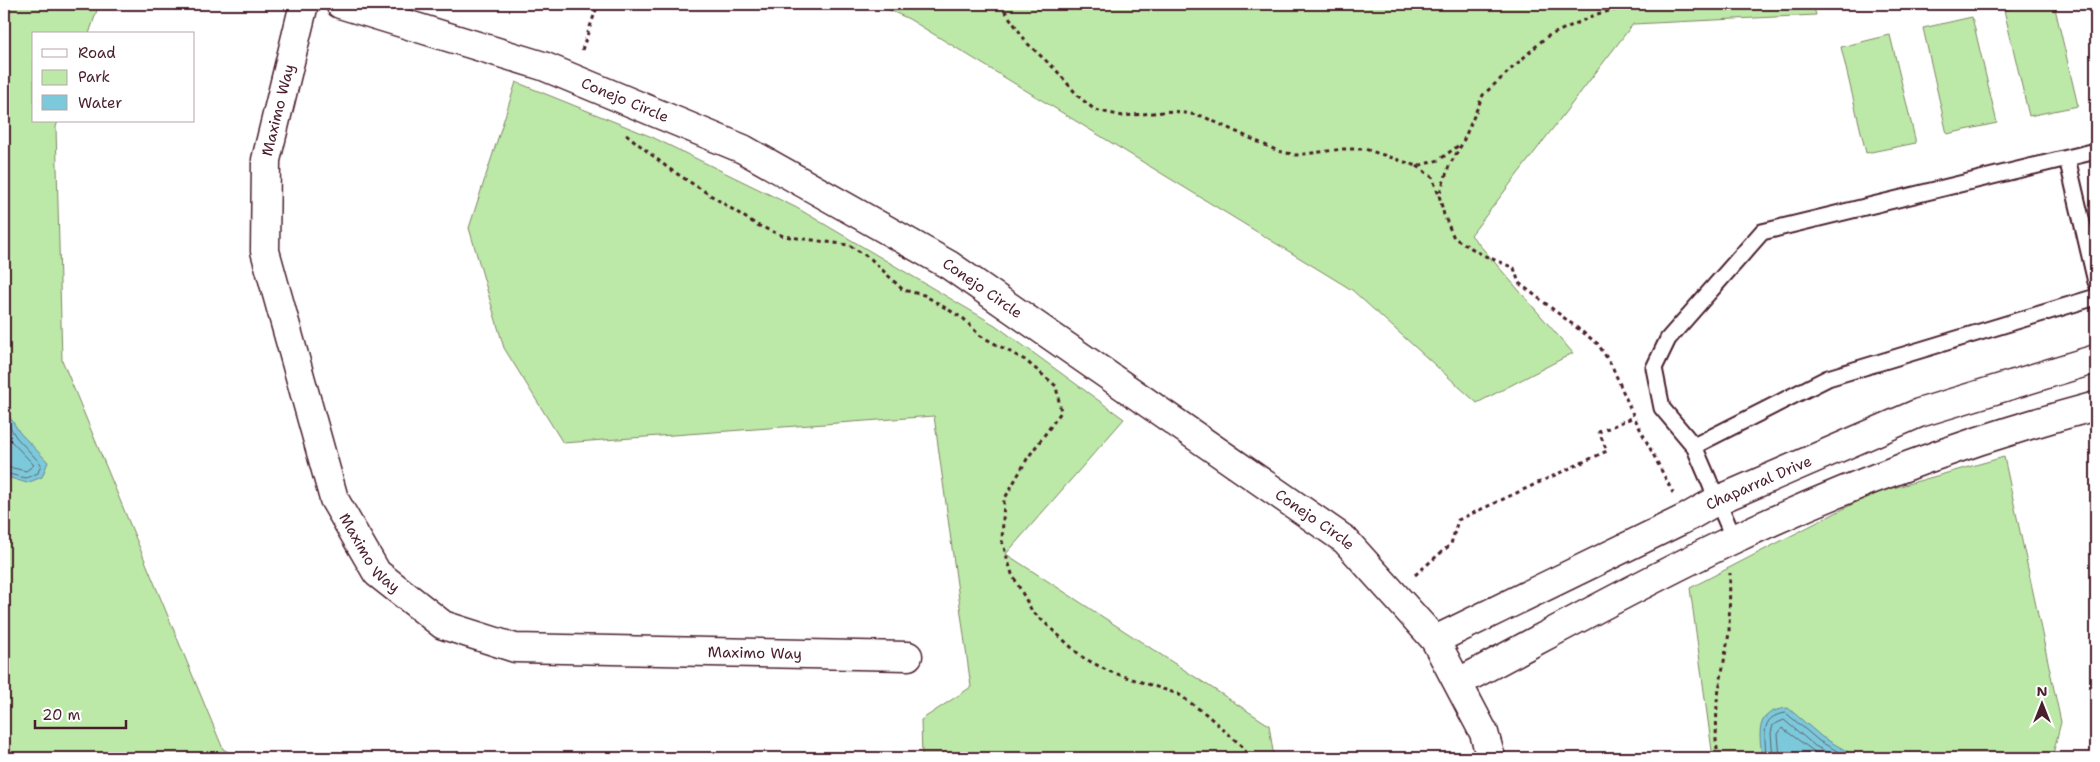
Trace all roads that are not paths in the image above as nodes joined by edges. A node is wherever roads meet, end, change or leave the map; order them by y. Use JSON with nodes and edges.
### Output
{"nodes":[{"id":1,"x":304,"y":4,"type":"edge"},
{"id":2,"x":340,"y":4,"type":"edge"},
{"id":3,"x":2096,"y":151,"type":"edge"},
{"id":4,"x":2067,"y":158,"type":"junction"},
{"id":5,"x":2096,"y":282,"type":"edge"},
{"id":6,"x":2096,"y":297,"type":"edge"},
{"id":7,"x":2096,"y":359,"type":"edge"},
{"id":8,"x":2096,"y":406,"type":"edge"},
{"id":9,"x":1694,"y":446,"type":"junction"},
{"id":10,"x":1716,"y":501,"type":"junction"},
{"id":11,"x":1725,"y":544,"type":"junction"},
{"id":12,"x":1435,"y":640,"type":"junction"},
{"id":13,"x":908,"y":656,"type":"dead end"},
{"id":14,"x":1459,"y":682,"type":"junction"},
{"id":15,"x":1491,"y":758,"type":"edge"}],
"edges":[{"from":1,"to":13,"type":"street","name":"Maximo Way"},
{"from":2,"to":12,"type":"street","name":"Conejo Circle"},
{"from":3,"to":4,"type":"lane"},
{"from":4,"to":5,"type":"lane"},
{"from":4,"to":9,"type":"lane"},
{"from":6,"to":9,"type":"lane"},
{"from":7,"to":10,"type":"street","name":"Chaparral Drive"},
{"from":8,"to":11,"type":"street"},
{"from":9,"to":10,"type":"lane"},
{"from":10,"to":11,"type":"lane"},
{"from":10,"to":12,"type":"street","name":"Chaparral Drive"},
{"from":11,"to":14,"type":"street"},
{"from":12,"to":14,"type":"street","name":"Conejo Circle"},
{"from":14,"to":15,"type":"street","name":"Conejo Circle"}]}
